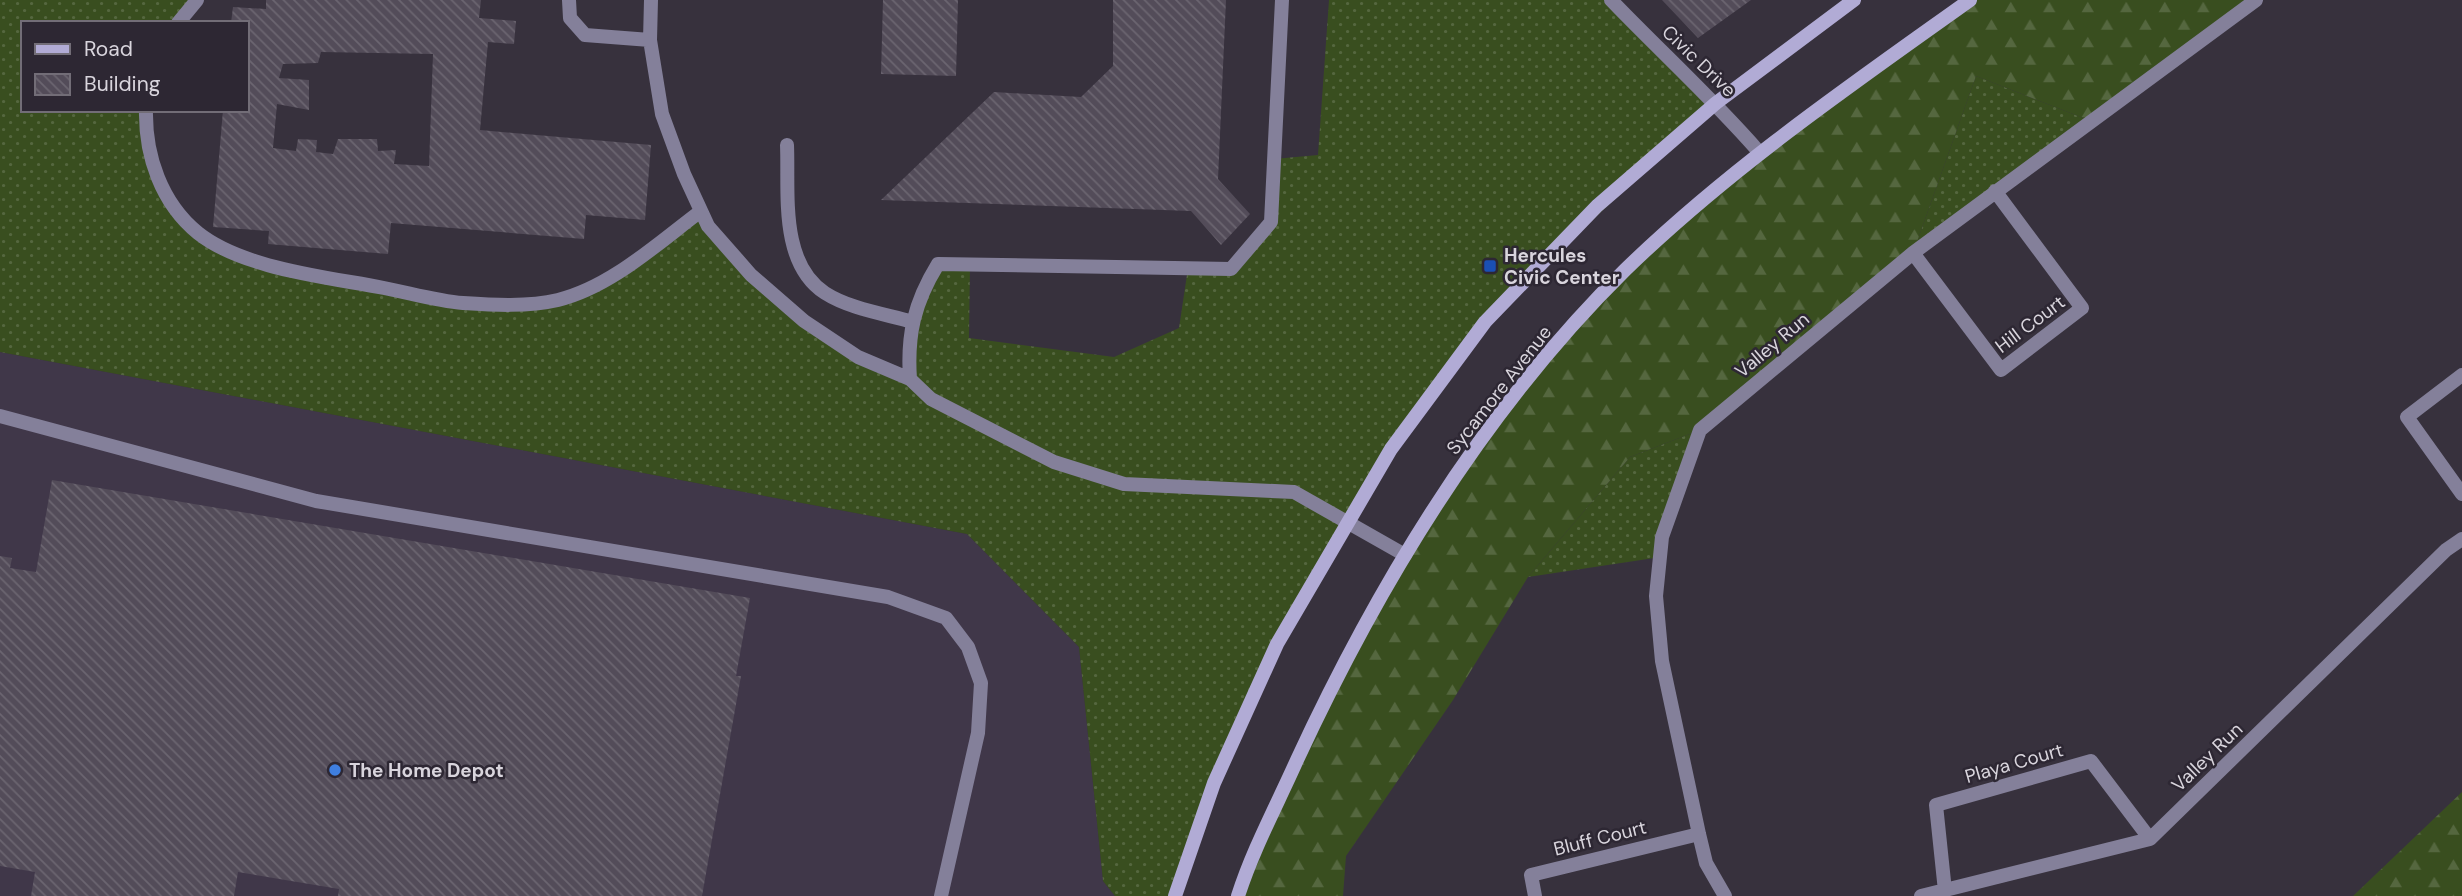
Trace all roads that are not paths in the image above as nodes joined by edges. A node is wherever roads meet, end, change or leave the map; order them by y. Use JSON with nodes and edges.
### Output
{"nodes":[{"id":1,"x":197,"y":0,"type":"edge"},
{"id":2,"x":569,"y":0,"type":"edge"},
{"id":3,"x":651,"y":0,"type":"edge"},
{"id":4,"x":1282,"y":0,"type":"edge"},
{"id":5,"x":1611,"y":0,"type":"edge"},
{"id":6,"x":1854,"y":0,"type":"edge"},
{"id":7,"x":1970,"y":0,"type":"edge"},
{"id":8,"x":2256,"y":0,"type":"edge"},
{"id":9,"x":180,"y":21,"type":"edge"},
{"id":10,"x":650,"y":40,"type":"junction"},
{"id":11,"x":1716,"y":103,"type":"junction"},
{"id":12,"x":146,"y":112,"type":"edge"},
{"id":13,"x":787,"y":145,"type":"dead end"},
{"id":14,"x":1759,"y":152,"type":"junction"},
{"id":15,"x":1995,"y":191,"type":"junction"},
{"id":16,"x":701,"y":211,"type":"junction"},
{"id":17,"x":1913,"y":253,"type":"junction"},
{"id":18,"x":913,"y":322,"type":"junction"},
{"id":19,"x":2462,"y":375,"type":"edge"},
{"id":20,"x":910,"y":379,"type":"junction"},
{"id":21,"x":0,"y":416,"type":"edge"},
{"id":22,"x":2462,"y":494,"type":"edge"},
{"id":23,"x":1347,"y":521,"type":"junction"},
{"id":24,"x":2462,"y":539,"type":"edge"},
{"id":25,"x":1405,"y":555,"type":"junction"},
{"id":26,"x":1699,"y":834,"type":"junction"},
{"id":27,"x":2150,"y":839,"type":"junction"},
{"id":28,"x":1945,"y":891,"type":"junction"},
{"id":29,"x":941,"y":896,"type":"edge"},
{"id":30,"x":1175,"y":896,"type":"edge"},
{"id":31,"x":1238,"y":896,"type":"edge"},
{"id":32,"x":1535,"y":896,"type":"edge"},
{"id":33,"x":1725,"y":896,"type":"edge"},
{"id":34,"x":1921,"y":896,"type":"edge"}],
"edges":[{"from":1,"to":9,"type":"street"},
{"from":2,"to":10,"type":"street"},
{"from":3,"to":10,"type":"street"},
{"from":4,"to":18,"type":"street"},
{"from":5,"to":11,"type":"street","name":"Civic Drive"},
{"from":6,"to":11,"type":"main road"},
{"from":7,"to":14,"type":"main road","name":"Sycamore Avenue"},
{"from":8,"to":15,"type":"street","name":"Valley Run"},
{"from":10,"to":16,"type":"street"},
{"from":11,"to":14,"type":"street","name":"Civic Drive"},
{"from":11,"to":23,"type":"main road"},
{"from":12,"to":16,"type":"street"},
{"from":13,"to":18,"type":"street"},
{"from":14,"to":25,"type":"main road","name":"Sycamore Avenue"},
{"from":15,"to":17,"type":"street","name":"Valley Run"},
{"from":15,"to":17,"type":"street","name":"Hill Court"},
{"from":16,"to":20,"type":"street"},
{"from":17,"to":26,"type":"street","name":"Valley Run"},
{"from":18,"to":20,"type":"street"},
{"from":19,"to":22,"type":"street"},
{"from":20,"to":23,"type":"street"},
{"from":21,"to":29,"type":"street"},
{"from":23,"to":25,"type":"street"},
{"from":23,"to":30,"type":"main road"},
{"from":24,"to":27,"type":"street","name":"Valley Run"},
{"from":25,"to":31,"type":"main road","name":"Sycamore Avenue"},
{"from":26,"to":32,"type":"street","name":"Bluff Court"},
{"from":26,"to":33,"type":"street","name":"Valley Run"},
{"from":27,"to":28,"type":"street"},
{"from":27,"to":28,"type":"street","name":"Playa Court"},
{"from":28,"to":34,"type":"street"}]}
